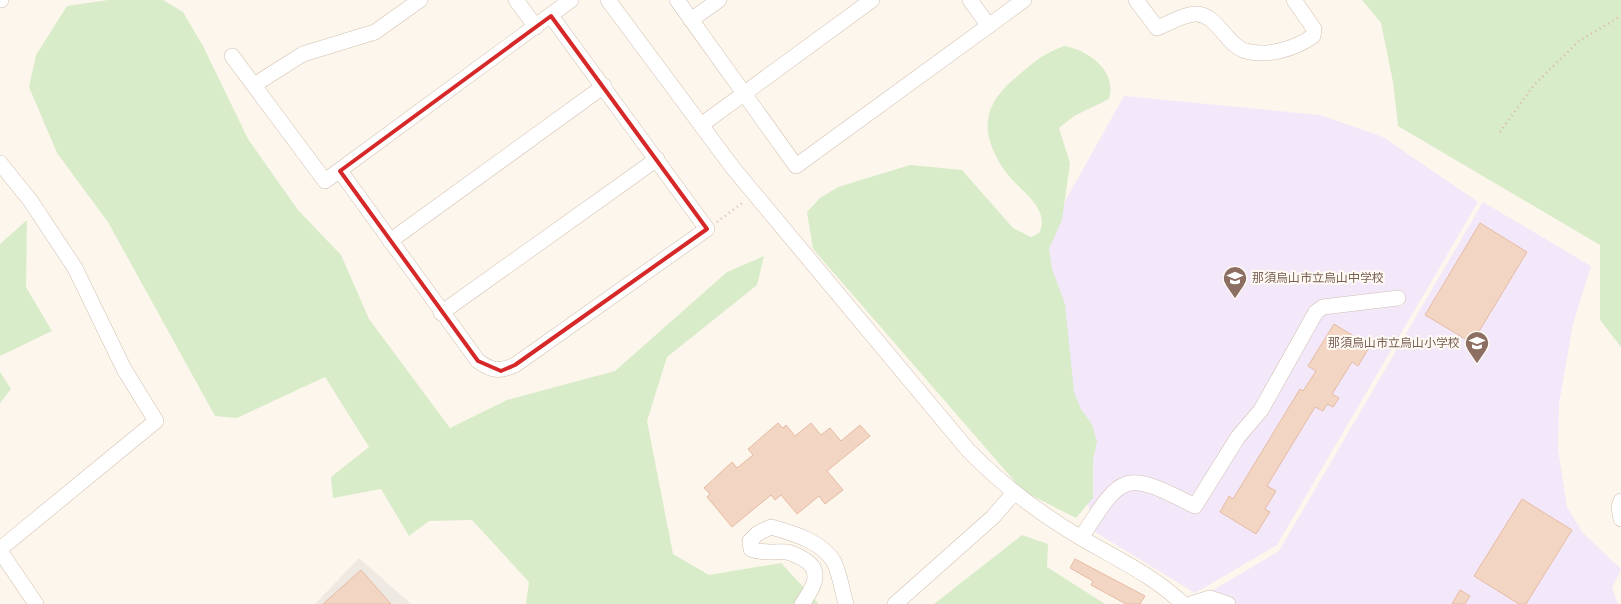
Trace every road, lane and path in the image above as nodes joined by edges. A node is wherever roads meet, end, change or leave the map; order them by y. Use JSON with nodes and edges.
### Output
{"nodes":[{"id":1,"x":420,"y":0,"type":"edge"},
{"id":2,"x":516,"y":0,"type":"edge"},
{"id":3,"x":572,"y":0,"type":"edge"},
{"id":4,"x":608,"y":0,"type":"edge"},
{"id":5,"x":676,"y":0,"type":"edge"},
{"id":6,"x":719,"y":0,"type":"edge"},
{"id":7,"x":872,"y":0,"type":"edge"},
{"id":8,"x":970,"y":0,"type":"edge"},
{"id":9,"x":1024,"y":0,"type":"edge"},
{"id":10,"x":1136,"y":0,"type":"edge"},
{"id":11,"x":1294,"y":0,"type":"edge"},
{"id":12,"x":551,"y":16,"type":"junction"},
{"id":13,"x":1621,"y":16,"type":"edge"},
{"id":14,"x":691,"y":20,"type":"junction"},
{"id":15,"x":989,"y":26,"type":"junction"},
{"id":16,"x":536,"y":27,"type":"junction"},
{"id":17,"x":232,"y":56,"type":"dead end"},
{"id":18,"x":254,"y":85,"type":"junction"},
{"id":19,"x":604,"y":86,"type":"junction"},
{"id":20,"x":744,"y":94,"type":"junction"},
{"id":21,"x":701,"y":125,"type":"junction"},
{"id":22,"x":1500,"y":132,"type":"dead end"},
{"id":23,"x":657,"y":159,"type":"junction"},
{"id":24,"x":0,"y":163,"type":"edge"},
{"id":25,"x":340,"y":171,"type":"junction"},
{"id":26,"x":754,"y":194,"type":"junction"},
{"id":27,"x":707,"y":229,"type":"junction"},
{"id":28,"x":390,"y":241,"type":"junction"},
{"id":29,"x":1398,"y":298,"type":"dead end"},
{"id":30,"x":441,"y":313,"type":"junction"},
{"id":31,"x":1013,"y":494,"type":"junction"},
{"id":32,"x":1621,"y":501,"type":"edge"},
{"id":33,"x":1621,"y":519,"type":"edge"},
{"id":34,"x":1081,"y":538,"type":"junction"},
{"id":35,"x":0,"y":550,"type":"edge"},
{"id":36,"x":36,"y":604,"type":"edge"},
{"id":37,"x":802,"y":604,"type":"edge"},
{"id":38,"x":846,"y":604,"type":"edge"},
{"id":39,"x":895,"y":604,"type":"edge"},
{"id":40,"x":1183,"y":604,"type":"edge"},
{"id":41,"x":1191,"y":604,"type":"edge"},
{"id":42,"x":1228,"y":604,"type":"edge"}],
"edges":[{"from":1,"to":18,"type":"street"},
{"from":2,"to":16,"type":"street"},
{"from":3,"to":12,"type":"street"},
{"from":4,"to":21,"type":"street"},
{"from":5,"to":14,"type":"street"},
{"from":6,"to":14,"type":"street"},
{"from":7,"to":20,"type":"street"},
{"from":8,"to":15,"type":"street"},
{"from":9,"to":15,"type":"street"},
{"from":10,"to":11,"type":"street"},
{"from":12,"to":16,"type":"street"},
{"from":12,"to":19,"type":"street"},
{"from":13,"to":22,"type":"path"},
{"from":14,"to":20,"type":"street"},
{"from":15,"to":20,"type":"street"},
{"from":16,"to":25,"type":"street"},
{"from":17,"to":18,"type":"street"},
{"from":18,"to":25,"type":"street"},
{"from":19,"to":23,"type":"street"},
{"from":19,"to":28,"type":"street"},
{"from":20,"to":21,"type":"street"},
{"from":21,"to":26,"type":"street"},
{"from":23,"to":27,"type":"street"},
{"from":23,"to":30,"type":"street"},
{"from":24,"to":35,"type":"street"},
{"from":25,"to":28,"type":"street"},
{"from":26,"to":27,"type":"path"},
{"from":26,"to":31,"type":"street"},
{"from":27,"to":30,"type":"street"},
{"from":28,"to":30,"type":"street"},
{"from":29,"to":34,"type":"street"},
{"from":31,"to":34,"type":"street"},
{"from":31,"to":39,"type":"street"},
{"from":32,"to":33,"type":"street"},
{"from":34,"to":40,"type":"street"},
{"from":35,"to":36,"type":"street"},
{"from":37,"to":38,"type":"street"},
{"from":41,"to":42,"type":"street"}]}
